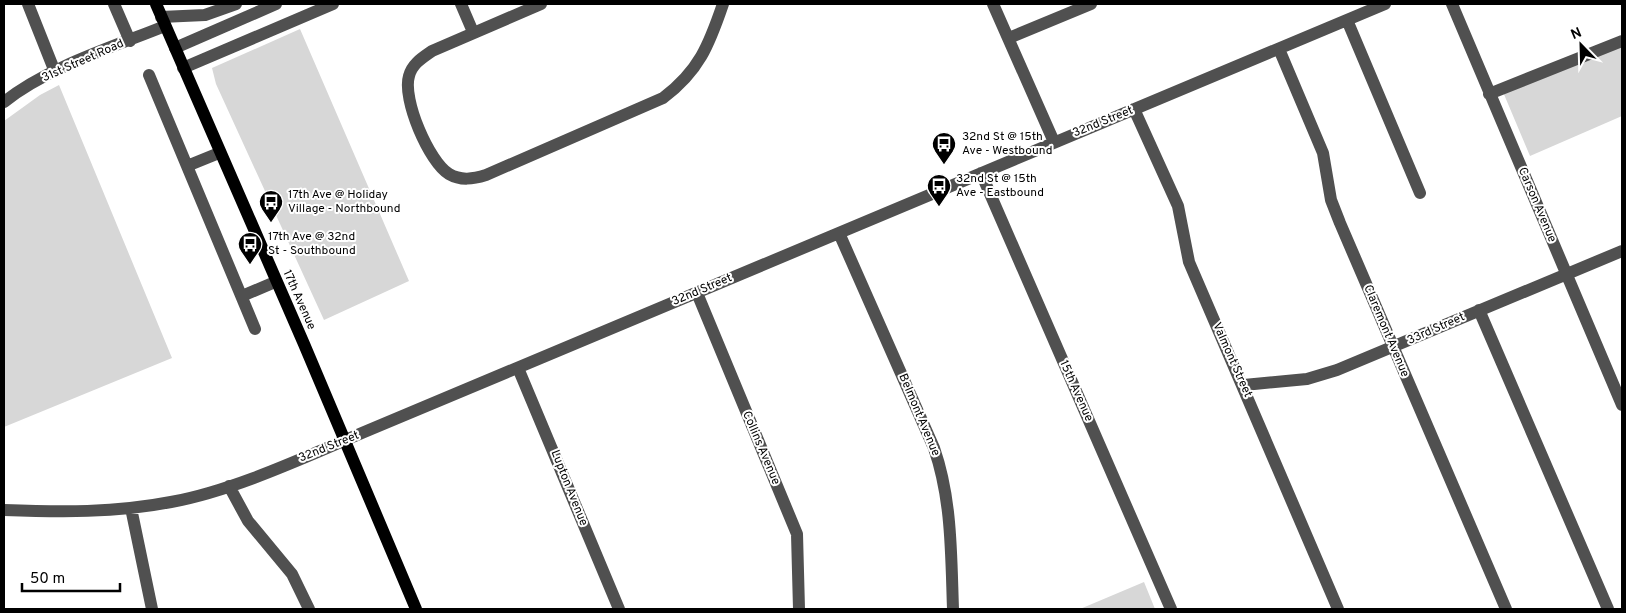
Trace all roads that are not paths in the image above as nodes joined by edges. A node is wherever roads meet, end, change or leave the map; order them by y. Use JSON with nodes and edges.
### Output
{"nodes":[{"id":1,"x":28,"y":4,"type":"edge"},
{"id":2,"x":114,"y":4,"type":"edge"},
{"id":3,"x":156,"y":4,"type":"edge"},
{"id":4,"x":236,"y":4,"type":"edge"},
{"id":5,"x":276,"y":4,"type":"edge"},
{"id":6,"x":333,"y":4,"type":"edge"},
{"id":7,"x":461,"y":4,"type":"edge"},
{"id":8,"x":541,"y":4,"type":"edge"},
{"id":9,"x":723,"y":4,"type":"edge"},
{"id":10,"x":994,"y":4,"type":"edge"},
{"id":11,"x":1091,"y":4,"type":"edge"},
{"id":12,"x":1385,"y":4,"type":"edge"},
{"id":13,"x":1452,"y":4,"type":"edge"},
{"id":14,"x":1347,"y":20,"type":"junction"},
{"id":15,"x":163,"y":22,"type":"junction"},
{"id":16,"x":473,"y":32,"type":"junction"},
{"id":17,"x":1009,"y":38,"type":"junction"},
{"id":18,"x":130,"y":41,"type":"junction"},
{"id":19,"x":1622,"y":41,"type":"edge"},
{"id":20,"x":175,"y":48,"type":"junction"},
{"id":21,"x":1279,"y":48,"type":"junction"},
{"id":22,"x":183,"y":68,"type":"junction"},
{"id":23,"x":55,"y":72,"type":"junction"},
{"id":24,"x":149,"y":75,"type":"dead end"},
{"id":25,"x":1489,"y":94,"type":"junction"},
{"id":26,"x":4,"y":102,"type":"edge"},
{"id":27,"x":1134,"y":109,"type":"junction"},
{"id":28,"x":1054,"y":142,"type":"junction"},
{"id":29,"x":219,"y":152,"type":"junction"},
{"id":30,"x":187,"y":166,"type":"junction"},
{"id":31,"x":981,"y":173,"type":"junction"},
{"id":32,"x":1420,"y":193,"type":"dead end"},
{"id":33,"x":839,"y":233,"type":"junction"},
{"id":34,"x":1622,"y":251,"type":"edge"},
{"id":35,"x":1567,"y":274,"type":"junction"},
{"id":36,"x":275,"y":282,"type":"junction"},
{"id":37,"x":697,"y":292,"type":"junction"},
{"id":38,"x":242,"y":296,"type":"junction"},
{"id":39,"x":1479,"y":310,"type":"junction"},
{"id":40,"x":256,"y":329,"type":"dead end"},
{"id":41,"x":1394,"y":347,"type":"junction"},
{"id":42,"x":518,"y":368,"type":"junction"},
{"id":43,"x":1244,"y":385,"type":"junction"},
{"id":44,"x":1622,"y":405,"type":"edge"},
{"id":45,"x":345,"y":440,"type":"junction"},
{"id":46,"x":229,"y":486,"type":"junction"},
{"id":47,"x":131,"y":508,"type":"junction"},
{"id":48,"x":4,"y":510,"type":"edge"},
{"id":49,"x":152,"y":609,"type":"edge"},
{"id":50,"x":308,"y":609,"type":"edge"},
{"id":51,"x":416,"y":609,"type":"edge"},
{"id":52,"x":619,"y":609,"type":"edge"},
{"id":53,"x":799,"y":609,"type":"edge"},
{"id":54,"x":953,"y":609,"type":"edge"},
{"id":55,"x":1171,"y":609,"type":"edge"},
{"id":56,"x":1338,"y":609,"type":"edge"},
{"id":57,"x":1506,"y":609,"type":"edge"},
{"id":58,"x":1608,"y":609,"type":"edge"}],
"edges":[{"from":1,"to":23,"type":"street"},
{"from":2,"to":18,"type":"street"},
{"from":3,"to":15,"type":"main road","name":"17th Avenue"},
{"from":4,"to":15,"type":"street"},
{"from":5,"to":20,"type":"street"},
{"from":6,"to":22,"type":"street"},
{"from":7,"to":16,"type":"street"},
{"from":8,"to":16,"type":"street"},
{"from":9,"to":16,"type":"street"},
{"from":10,"to":17,"type":"street"},
{"from":11,"to":17,"type":"street"},
{"from":12,"to":14,"type":"street","name":"32nd Street"},
{"from":13,"to":25,"type":"street","name":"Carson Avenue"},
{"from":14,"to":21,"type":"street","name":"32nd Street"},
{"from":14,"to":32,"type":"street"},
{"from":15,"to":18,"type":"street","name":"31st Street Road"},
{"from":15,"to":20,"type":"main road","name":"17th Avenue"},
{"from":17,"to":28,"type":"street"},
{"from":18,"to":23,"type":"street","name":"31st Street Road"},
{"from":19,"to":25,"type":"street"},
{"from":20,"to":22,"type":"main road","name":"17th Avenue"},
{"from":21,"to":27,"type":"street","name":"32nd Street"},
{"from":21,"to":41,"type":"street","name":"Claremont Avenue"},
{"from":22,"to":29,"type":"main road","name":"17th Avenue"},
{"from":23,"to":26,"type":"street","name":"31st Street Road"},
{"from":24,"to":30,"type":"street"},
{"from":25,"to":35,"type":"street","name":"Carson Avenue"},
{"from":27,"to":28,"type":"street","name":"32nd Street"},
{"from":27,"to":43,"type":"street","name":"Valmont Street"},
{"from":28,"to":31,"type":"street","name":"32nd Street"},
{"from":29,"to":30,"type":"street"},
{"from":29,"to":36,"type":"main road","name":"17th Avenue"},
{"from":30,"to":38,"type":"street"},
{"from":31,"to":33,"type":"street","name":"32nd Street"},
{"from":31,"to":55,"type":"street","name":"15th Avenue"},
{"from":33,"to":37,"type":"street","name":"32nd Street"},
{"from":33,"to":54,"type":"street","name":"Belmont Avenue"},
{"from":34,"to":35,"type":"street","name":"33rd Street"},
{"from":35,"to":39,"type":"street","name":"33rd Street"},
{"from":35,"to":44,"type":"street","name":"Carson Avenue"},
{"from":36,"to":38,"type":"street"},
{"from":36,"to":45,"type":"main road","name":"17th Avenue"},
{"from":37,"to":42,"type":"street","name":"32nd Street"},
{"from":37,"to":53,"type":"street","name":"Collins Avenue"},
{"from":38,"to":40,"type":"street"},
{"from":39,"to":41,"type":"street","name":"33rd Street"},
{"from":39,"to":58,"type":"street"},
{"from":41,"to":43,"type":"street","name":"33rd Street"},
{"from":41,"to":57,"type":"street","name":"Claremont Avenue"},
{"from":42,"to":45,"type":"street","name":"32nd Street"},
{"from":42,"to":52,"type":"street","name":"Lupton Avenue"},
{"from":43,"to":56,"type":"street","name":"Valmont Street"},
{"from":45,"to":46,"type":"street","name":"32nd Street"},
{"from":45,"to":51,"type":"main road","name":"17th Avenue"},
{"from":46,"to":47,"type":"street","name":"32nd Street"},
{"from":46,"to":50,"type":"street"},
{"from":47,"to":48,"type":"street","name":"32nd Street"},
{"from":47,"to":49,"type":"street"}]}
